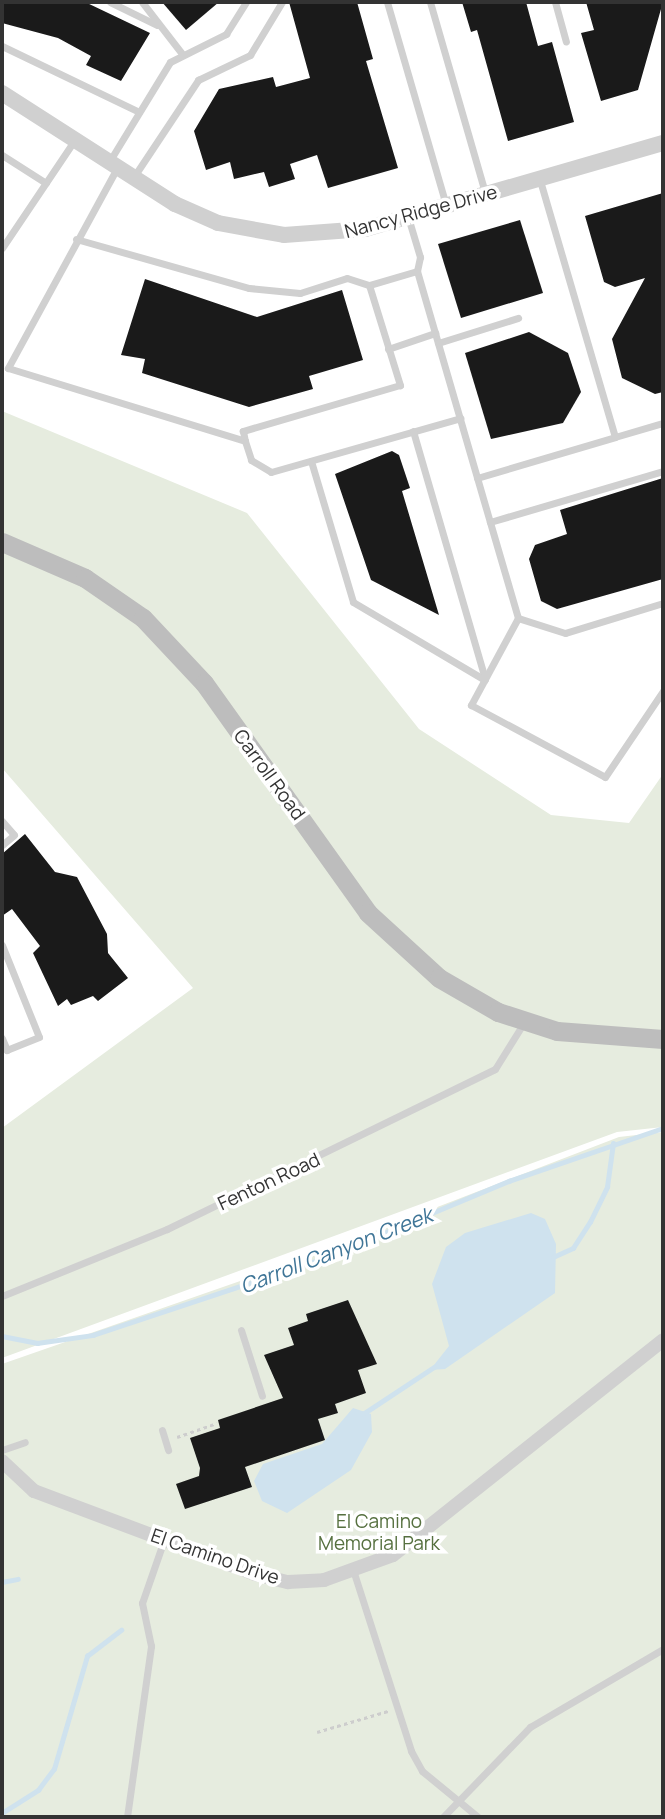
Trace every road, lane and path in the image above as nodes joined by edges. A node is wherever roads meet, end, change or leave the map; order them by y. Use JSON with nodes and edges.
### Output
{"nodes":[{"id":1,"x":110,"y":2,"type":"edge"},
{"id":2,"x":142,"y":2,"type":"edge"},
{"id":3,"x":246,"y":2,"type":"edge"},
{"id":4,"x":282,"y":2,"type":"edge"},
{"id":5,"x":387,"y":2,"type":"edge"},
{"id":6,"x":430,"y":2,"type":"edge"},
{"id":7,"x":555,"y":2,"type":"edge"},
{"id":8,"x":160,"y":27,"type":"junction"},
{"id":9,"x":566,"y":42,"type":"dead end"},
{"id":10,"x":2,"y":46,"type":"edge"},
{"id":11,"x":183,"y":55,"type":"junction"},
{"id":12,"x":2,"y":93,"type":"edge"},
{"id":13,"x":139,"y":112,"type":"junction"},
{"id":14,"x":74,"y":141,"type":"junction"},
{"id":15,"x":663,"y":144,"type":"edge"},
{"id":16,"x":2,"y":155,"type":"edge"},
{"id":17,"x":113,"y":165,"type":"junction"},
{"id":18,"x":133,"y":178,"type":"junction"},
{"id":19,"x":540,"y":179,"type":"junction"},
{"id":20,"x":46,"y":183,"type":"junction"},
{"id":21,"x":485,"y":195,"type":"junction"},
{"id":22,"x":446,"y":206,"type":"junction"},
{"id":23,"x":408,"y":217,"type":"junction"},
{"id":24,"x":76,"y":239,"type":"junction"},
{"id":25,"x":2,"y":248,"type":"edge"},
{"id":26,"x":417,"y":271,"type":"junction"},
{"id":27,"x":369,"y":285,"type":"junction"},
{"id":28,"x":517,"y":318,"type":"dead end"},
{"id":29,"x":435,"y":333,"type":"junction"},
{"id":30,"x":438,"y":343,"type":"junction"},
{"id":31,"x":388,"y":349,"type":"junction"},
{"id":32,"x":460,"y":418,"type":"junction"},
{"id":33,"x":663,"y":423,"type":"edge"},
{"id":34,"x":413,"y":431,"type":"junction"},
{"id":35,"x":615,"y":437,"type":"junction"},
{"id":36,"x":245,"y":441,"type":"junction"},
{"id":37,"x":312,"y":461,"type":"junction"},
{"id":38,"x":663,"y":471,"type":"edge"},
{"id":39,"x":477,"y":478,"type":"junction"},
{"id":40,"x":490,"y":522,"type":"junction"},
{"id":41,"x":2,"y":542,"type":"edge"},
{"id":42,"x":663,"y":603,"type":"edge"},
{"id":43,"x":518,"y":618,"type":"junction"},
{"id":44,"x":485,"y":680,"type":"junction"},
{"id":45,"x":663,"y":691,"type":"edge"},
{"id":46,"x":2,"y":821,"type":"edge"},
{"id":47,"x":2,"y":845,"type":"edge"},
{"id":48,"x":2,"y":945,"type":"edge"},
{"id":49,"x":526,"y":1020,"type":"junction"},
{"id":50,"x":2,"y":1038,"type":"edge"},
{"id":51,"x":663,"y":1039,"type":"edge"},
{"id":52,"x":2,"y":1296,"type":"edge"},
{"id":53,"x":241,"y":1330,"type":"dead end"},
{"id":54,"x":663,"y":1340,"type":"edge"},
{"id":55,"x":262,"y":1396,"type":"dead end"},
{"id":56,"x":217,"y":1423,"type":"dead end"},
{"id":57,"x":162,"y":1430,"type":"dead end"},
{"id":58,"x":24,"y":1442,"type":"dead end"},
{"id":59,"x":167,"y":1446,"type":"joint"},
{"id":60,"x":2,"y":1450,"type":"edge"},
{"id":61,"x":2,"y":1460,"type":"edge"},
{"id":62,"x":164,"y":1539,"type":"junction"},
{"id":63,"x":354,"y":1573,"type":"junction"},
{"id":64,"x":663,"y":1649,"type":"edge"},
{"id":65,"x":396,"y":1709,"type":"junction"},
{"id":66,"x":317,"y":1732,"type":"dead end"},
{"id":67,"x":460,"y":1805,"type":"junction"},
{"id":68,"x":127,"y":1817,"type":"edge"},
{"id":69,"x":443,"y":1817,"type":"edge"},
{"id":70,"x":478,"y":1817,"type":"edge"}],
"edges":[{"from":1,"to":8,"type":"lane"},
{"from":2,"to":8,"type":"lane"},
{"from":3,"to":11,"type":"lane"},
{"from":4,"to":18,"type":"lane"},
{"from":5,"to":22,"type":"lane"},
{"from":6,"to":21,"type":"lane"},
{"from":7,"to":9,"type":"lane"},
{"from":8,"to":11,"type":"lane"},
{"from":10,"to":13,"type":"lane"},
{"from":11,"to":13,"type":"lane"},
{"from":12,"to":14,"type":"street","name":"Nancy Ridge Drive"},
{"from":13,"to":17,"type":"lane"},
{"from":14,"to":17,"type":"street","name":"Nancy Ridge Drive"},
{"from":14,"to":20,"type":"lane"},
{"from":15,"to":19,"type":"street","name":"Nancy Ridge Drive"},
{"from":16,"to":20,"type":"lane"},
{"from":17,"to":18,"type":"street","name":"Nancy Ridge Drive"},
{"from":17,"to":24,"type":"lane"},
{"from":18,"to":23,"type":"street","name":"Nancy Ridge Drive"},
{"from":19,"to":21,"type":"street","name":"Nancy Ridge Drive"},
{"from":19,"to":35,"type":"lane"},
{"from":20,"to":25,"type":"lane"},
{"from":21,"to":22,"type":"street","name":"Nancy Ridge Drive"},
{"from":22,"to":23,"type":"street","name":"Nancy Ridge Drive"},
{"from":23,"to":26,"type":"lane"},
{"from":24,"to":27,"type":"lane"},
{"from":24,"to":36,"type":"lane"},
{"from":26,"to":27,"type":"lane"},
{"from":26,"to":29,"type":"lane"},
{"from":27,"to":31,"type":"lane"},
{"from":28,"to":30,"type":"lane"},
{"from":29,"to":30,"type":"lane"},
{"from":29,"to":31,"type":"lane"},
{"from":30,"to":32,"type":"lane"},
{"from":31,"to":36,"type":"lane"},
{"from":32,"to":34,"type":"lane"},
{"from":32,"to":39,"type":"lane"},
{"from":33,"to":35,"type":"lane"},
{"from":34,"to":37,"type":"lane"},
{"from":34,"to":44,"type":"lane"},
{"from":35,"to":39,"type":"lane"},
{"from":36,"to":37,"type":"lane"},
{"from":37,"to":44,"type":"lane"},
{"from":38,"to":40,"type":"lane"},
{"from":39,"to":40,"type":"lane"},
{"from":40,"to":43,"type":"lane"},
{"from":41,"to":49,"type":"main road","name":"Carroll Road"},
{"from":42,"to":43,"type":"lane"},
{"from":43,"to":44,"type":"lane"},
{"from":44,"to":45,"type":"lane"},
{"from":46,"to":47,"type":"lane"},
{"from":48,"to":50,"type":"lane"},
{"from":49,"to":51,"type":"main road","name":"Carroll Road"},
{"from":49,"to":52,"type":"lane","name":"Fenton Road"},
{"from":53,"to":55,"type":"lane"},
{"from":54,"to":63,"type":"street","name":"El Camino Drive"},
{"from":56,"to":59,"type":"path"},
{"from":57,"to":59,"type":"lane"},
{"from":58,"to":60,"type":"lane"},
{"from":61,"to":62,"type":"street","name":"El Camino Drive"},
{"from":62,"to":63,"type":"street","name":"El Camino Drive"},
{"from":62,"to":68,"type":"lane"},
{"from":63,"to":65,"type":"lane"},
{"from":64,"to":67,"type":"lane"},
{"from":65,"to":66,"type":"path"},
{"from":65,"to":67,"type":"lane"},
{"from":67,"to":69,"type":"lane"},
{"from":67,"to":70,"type":"lane"}]}
